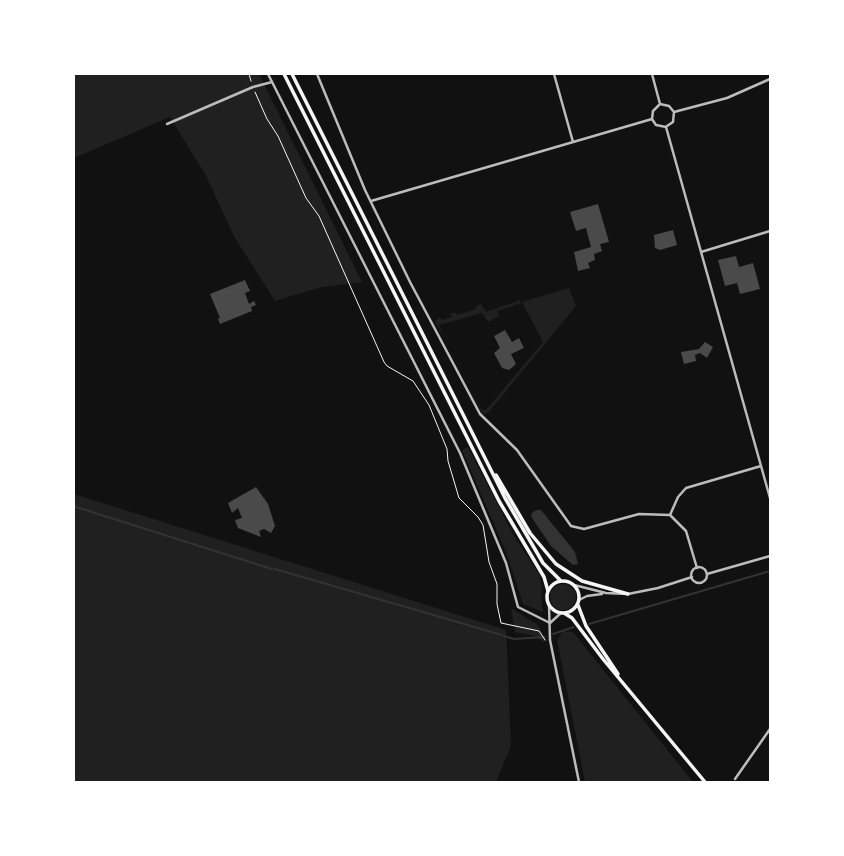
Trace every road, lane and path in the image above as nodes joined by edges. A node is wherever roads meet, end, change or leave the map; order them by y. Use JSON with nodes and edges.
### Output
{"nodes":[{"id":1,"x":249,"y":74,"type":"edge"},
{"id":2,"x":268,"y":74,"type":"edge"},
{"id":3,"x":284,"y":74,"type":"edge"},
{"id":4,"x":292,"y":74,"type":"edge"},
{"id":5,"x":317,"y":74,"type":"edge"},
{"id":6,"x":554,"y":74,"type":"edge"},
{"id":7,"x":652,"y":74,"type":"edge"},
{"id":8,"x":771,"y":79,"type":"edge"},
{"id":9,"x":272,"y":82,"type":"junction"},
{"id":10,"x":253,"y":87,"type":"junction"},
{"id":11,"x":660,"y":104,"type":"junction"},
{"id":12,"x":674,"y":112,"type":"junction"},
{"id":13,"x":652,"y":119,"type":"junction"},
{"id":14,"x":167,"y":124,"type":"dead end"},
{"id":15,"x":666,"y":127,"type":"junction"},
{"id":16,"x":573,"y":142,"type":"junction"},
{"id":17,"x":371,"y":201,"type":"junction"},
{"id":18,"x":771,"y":231,"type":"edge"},
{"id":19,"x":701,"y":252,"type":"junction"},
{"id":20,"x":477,"y":442,"type":"junction"},
{"id":21,"x":761,"y":466,"type":"junction"},
{"id":22,"x":771,"y":498,"type":"edge"},
{"id":23,"x":670,"y":515,"type":"junction"},
{"id":24,"x":771,"y":556,"type":"edge"},
{"id":25,"x":697,"y":568,"type":"junction"},
{"id":26,"x":707,"y":574,"type":"junction"},
{"id":27,"x":692,"y":577,"type":"junction"},
{"id":28,"x":560,"y":580,"type":"junction"},
{"id":29,"x":574,"y":585,"type":"junction"},
{"id":30,"x":548,"y":591,"type":"junction"},
{"id":31,"x":606,"y":593,"type":"junction"},
{"id":32,"x":628,"y":594,"type":"junction"},
{"id":33,"x":579,"y":602,"type":"junction"},
{"id":34,"x":549,"y":605,"type":"junction"},
{"id":35,"x":563,"y":613,"type":"junction"},
{"id":36,"x":550,"y":623,"type":"junction"},
{"id":37,"x":545,"y":640,"type":"dead end"},
{"id":38,"x":621,"y":679,"type":"junction"},
{"id":39,"x":771,"y":729,"type":"edge"},
{"id":40,"x":735,"y":779,"type":"dead end"},
{"id":41,"x":579,"y":782,"type":"edge"},
{"id":42,"x":705,"y":782,"type":"edge"}],
"edges":[{"from":1,"to":10,"type":"path"},
{"from":2,"to":9,"type":"street"},
{"from":3,"to":30,"type":"main road"},
{"from":4,"to":20,"type":"main road"},
{"from":5,"to":17,"type":"street"},
{"from":6,"to":16,"type":"street"},
{"from":7,"to":11,"type":"street"},
{"from":8,"to":12,"type":"street"},
{"from":9,"to":10,"type":"street"},
{"from":9,"to":36,"type":"street"},
{"from":10,"to":14,"type":"street"},
{"from":10,"to":37,"type":"path"},
{"from":11,"to":12,"type":"street"},
{"from":11,"to":13,"type":"street"},
{"from":12,"to":15,"type":"street"},
{"from":13,"to":15,"type":"street"},
{"from":13,"to":16,"type":"street"},
{"from":15,"to":19,"type":"street"},
{"from":16,"to":17,"type":"street"},
{"from":17,"to":23,"type":"street"},
{"from":18,"to":19,"type":"street"},
{"from":19,"to":21,"type":"street"},
{"from":20,"to":28,"type":"main road"},
{"from":20,"to":32,"type":"main road"},
{"from":21,"to":22,"type":"street"},
{"from":21,"to":23,"type":"street"},
{"from":23,"to":25,"type":"street"},
{"from":24,"to":26,"type":"street"},
{"from":25,"to":26,"type":"street"},
{"from":25,"to":27,"type":"street"},
{"from":26,"to":27,"type":"street"},
{"from":27,"to":32,"type":"street"},
{"from":28,"to":29,"type":"main road"},
{"from":28,"to":30,"type":"main road"},
{"from":29,"to":31,"type":"street"},
{"from":29,"to":33,"type":"main road"},
{"from":30,"to":34,"type":"main road"},
{"from":31,"to":32,"type":"street"},
{"from":31,"to":33,"type":"street"},
{"from":33,"to":35,"type":"main road"},
{"from":33,"to":38,"type":"main road"},
{"from":34,"to":35,"type":"main road"},
{"from":34,"to":36,"type":"street"},
{"from":35,"to":36,"type":"street"},
{"from":35,"to":38,"type":"main road"},
{"from":36,"to":41,"type":"street"},
{"from":38,"to":42,"type":"main road"},
{"from":39,"to":40,"type":"street"}]}
